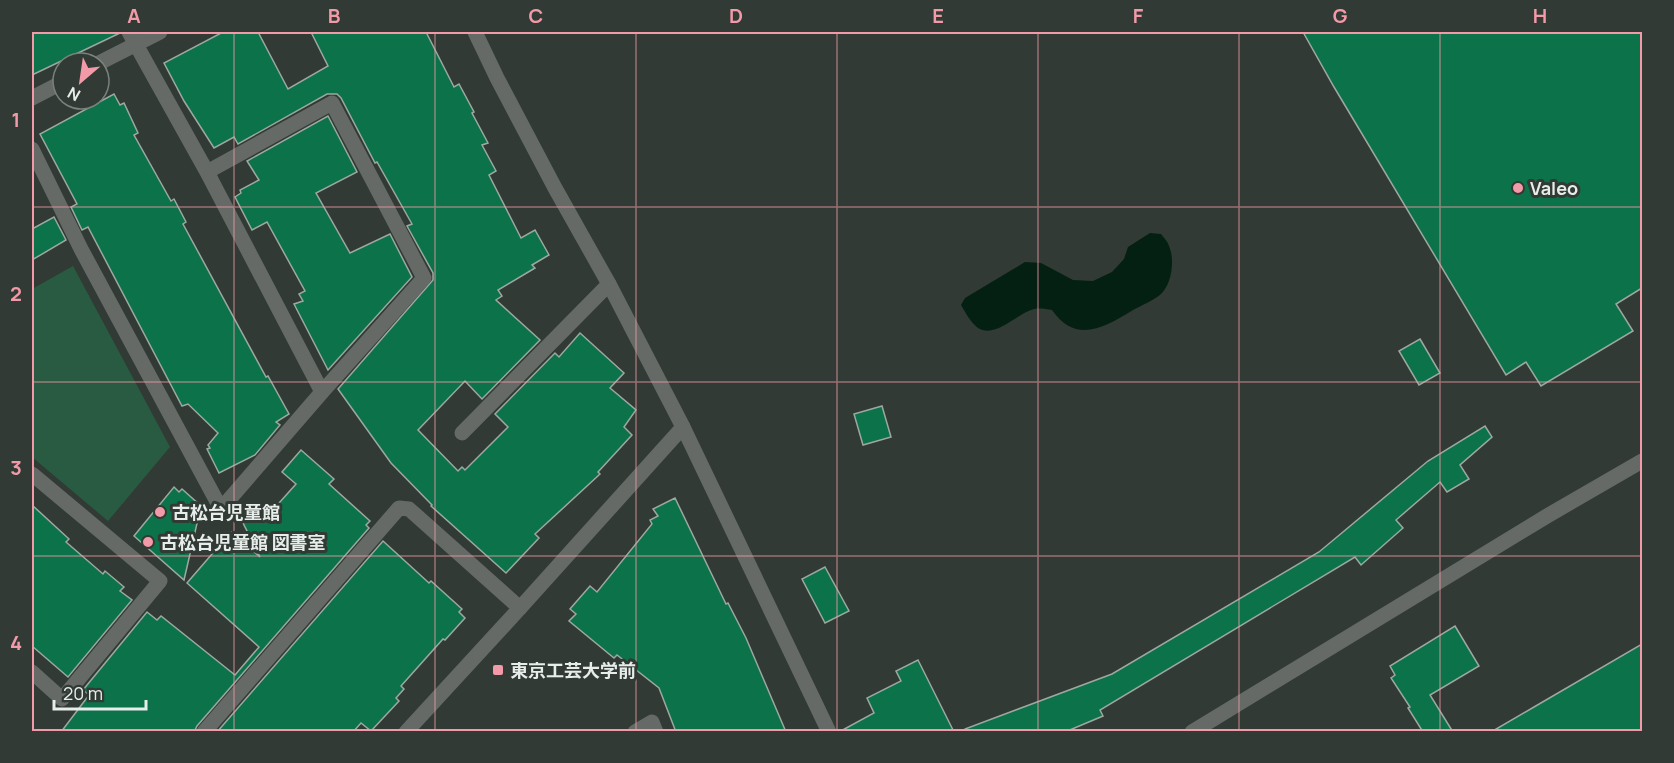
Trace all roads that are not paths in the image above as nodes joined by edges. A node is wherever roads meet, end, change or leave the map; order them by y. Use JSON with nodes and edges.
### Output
{"nodes":[{"id":1,"x":160,"y":32,"type":"edge"},
{"id":2,"x":475,"y":32,"type":"edge"},
{"id":3,"x":133,"y":38,"type":"edge"},
{"id":4,"x":111,"y":54,"type":"edge"},
{"id":5,"x":51,"y":88,"type":"edge"},
{"id":6,"x":32,"y":98,"type":"edge"},
{"id":7,"x":32,"y":149,"type":"edge"},
{"id":8,"x":207,"y":172,"type":"junction"},
{"id":9,"x":609,"y":284,"type":"junction"},
{"id":10,"x":322,"y":392,"type":"junction"},
{"id":11,"x":683,"y":427,"type":"junction"},
{"id":12,"x":462,"y":433,"type":"dead end"},
{"id":13,"x":1642,"y":461,"type":"edge"},
{"id":14,"x":32,"y":474,"type":"edge"},
{"id":15,"x":520,"y":608,"type":"junction"},
{"id":16,"x":32,"y":672,"type":"edge"},
{"id":17,"x":204,"y":732,"type":"edge"},
{"id":18,"x":406,"y":732,"type":"edge"},
{"id":19,"x":635,"y":732,"type":"edge"},
{"id":20,"x":656,"y":732,"type":"edge"},
{"id":21,"x":829,"y":732,"type":"edge"},
{"id":22,"x":1192,"y":732,"type":"edge"}],
"edges":[{"from":1,"to":3,"type":"street"},
{"from":2,"to":9,"type":"street"},
{"from":3,"to":4,"type":"street"},
{"from":3,"to":8,"type":"street"},
{"from":5,"to":6,"type":"street"},
{"from":7,"to":10,"type":"street"},
{"from":8,"to":10,"type":"street"},
{"from":8,"to":10,"type":"street"},
{"from":9,"to":11,"type":"street"},
{"from":9,"to":12,"type":"street"},
{"from":11,"to":15,"type":"street"},
{"from":11,"to":21,"type":"street"},
{"from":13,"to":22,"type":"street"},
{"from":14,"to":16,"type":"street"},
{"from":15,"to":17,"type":"street"},
{"from":15,"to":18,"type":"street"},
{"from":19,"to":20,"type":"street"}]}
